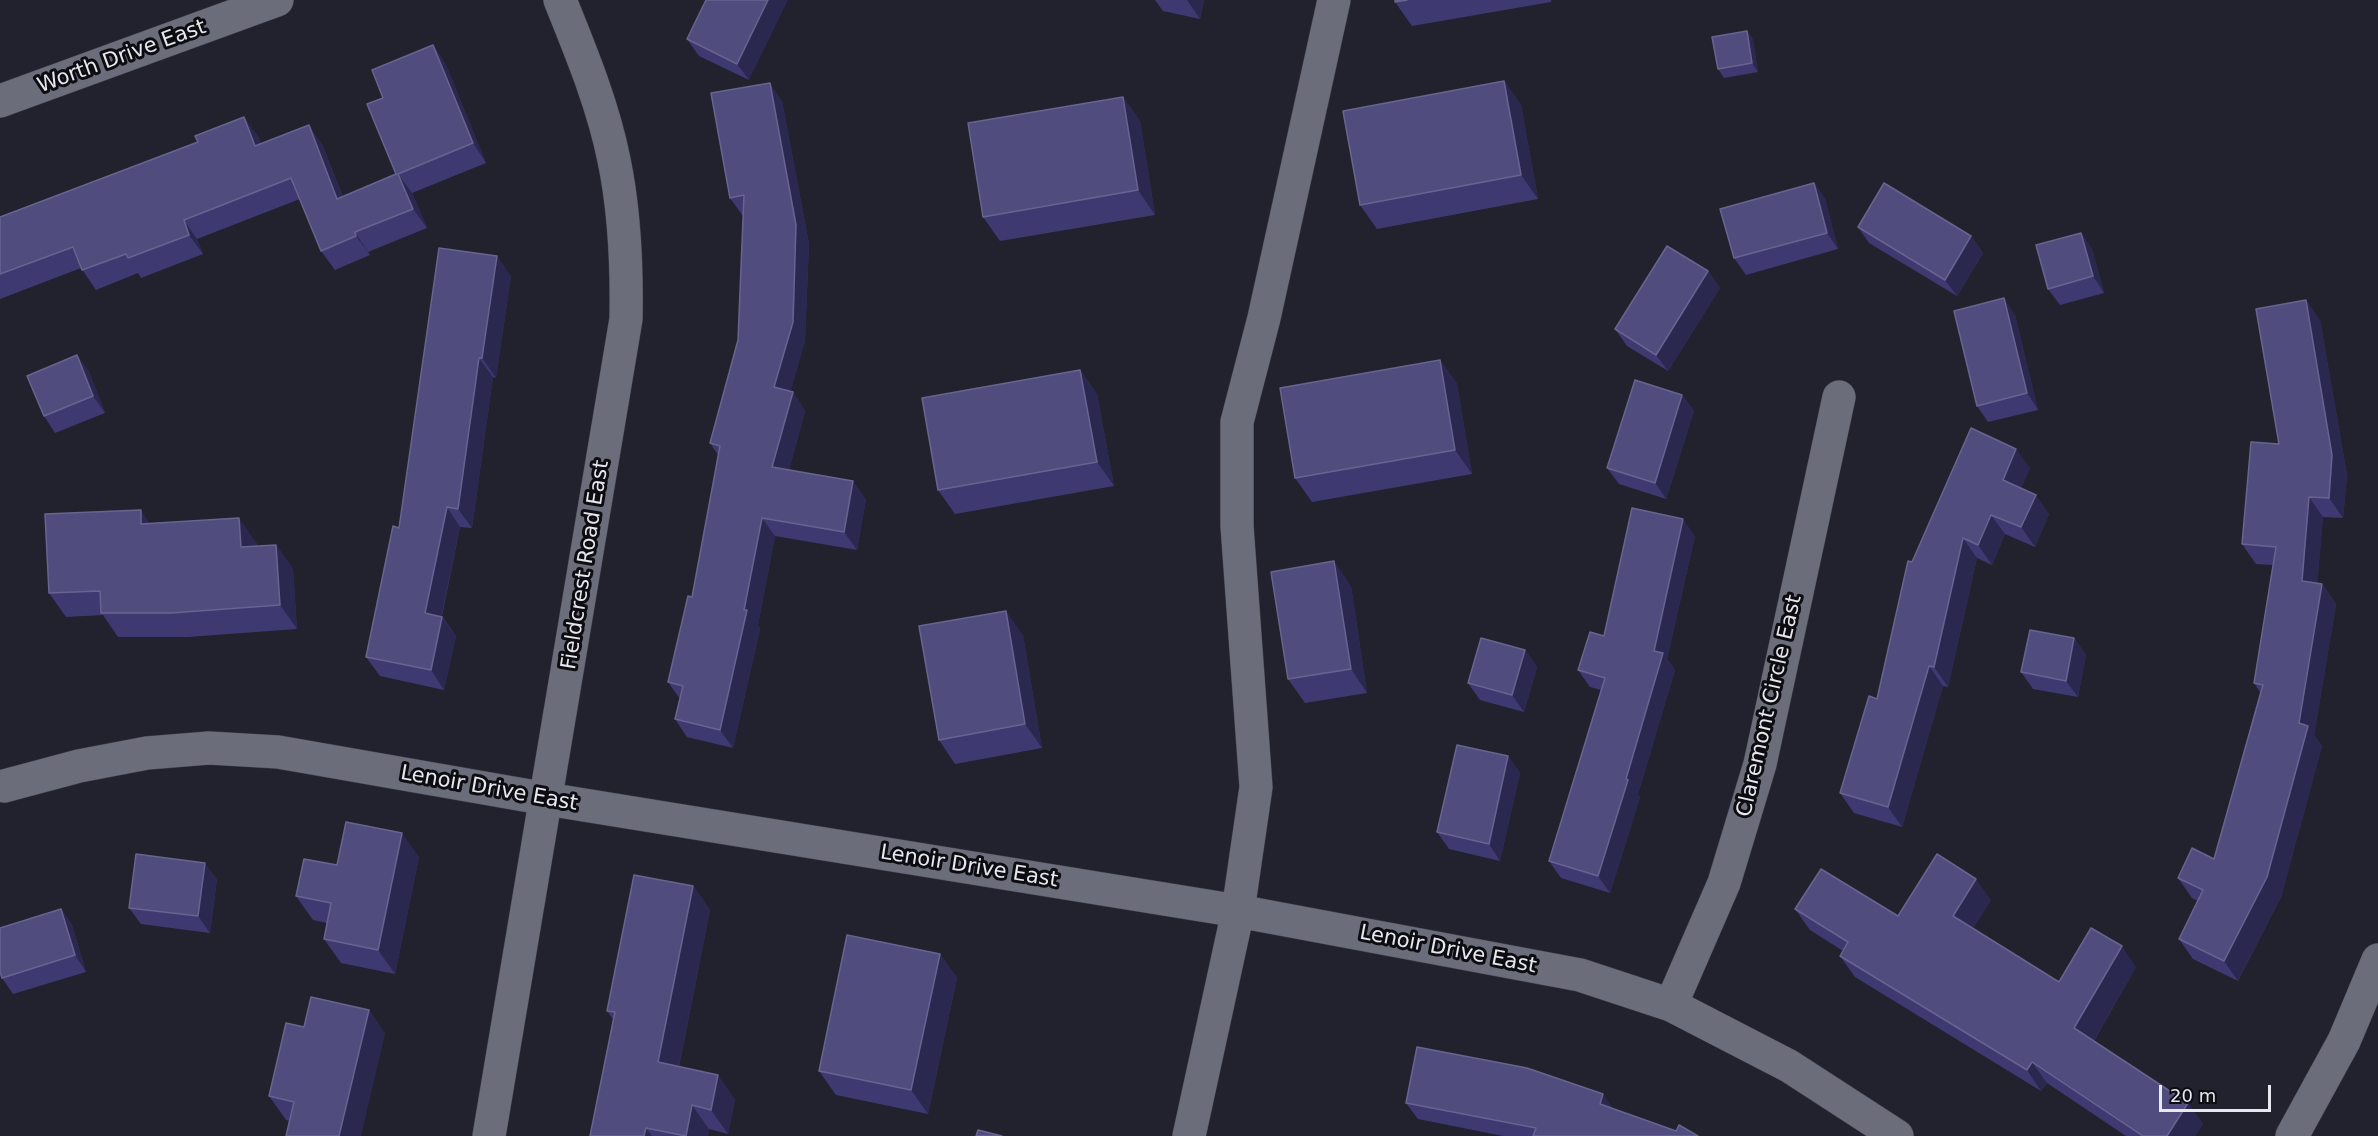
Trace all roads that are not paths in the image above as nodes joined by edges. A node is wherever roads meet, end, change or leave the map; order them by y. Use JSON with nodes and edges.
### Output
{"nodes":[{"id":1,"x":277,"y":0,"type":"edge"},
{"id":2,"x":560,"y":0,"type":"edge"},
{"id":3,"x":1334,"y":0,"type":"edge"},
{"id":4,"x":0,"y":101,"type":"edge"},
{"id":5,"x":1839,"y":397,"type":"dead end"},
{"id":6,"x":4,"y":786,"type":"dead end"},
{"id":7,"x":547,"y":799,"type":"junction"},
{"id":8,"x":1238,"y":911,"type":"junction"},
{"id":9,"x":2378,"y":960,"type":"edge"},
{"id":10,"x":1671,"y":1005,"type":"junction"},
{"id":11,"x":489,"y":1136,"type":"edge"},
{"id":12,"x":1189,"y":1136,"type":"edge"},
{"id":13,"x":1897,"y":1136,"type":"edge"},
{"id":14,"x":2292,"y":1136,"type":"edge"}],
"edges":[{"from":1,"to":4,"type":"street","name":"Worth Drive East"},
{"from":2,"to":7,"type":"street","name":"Fieldcrest Road East"},
{"from":3,"to":8,"type":"street"},
{"from":5,"to":10,"type":"street","name":"Claremont Circle East"},
{"from":6,"to":7,"type":"street","name":"Lenoir Drive East"},
{"from":7,"to":8,"type":"street","name":"Lenoir Drive East"},
{"from":7,"to":11,"type":"street","name":"Fieldcrest Road East"},
{"from":8,"to":10,"type":"street","name":"Lenoir Drive East"},
{"from":8,"to":12,"type":"street"},
{"from":9,"to":14,"type":"street"},
{"from":10,"to":13,"type":"street","name":"Lenoir Drive East"}]}
